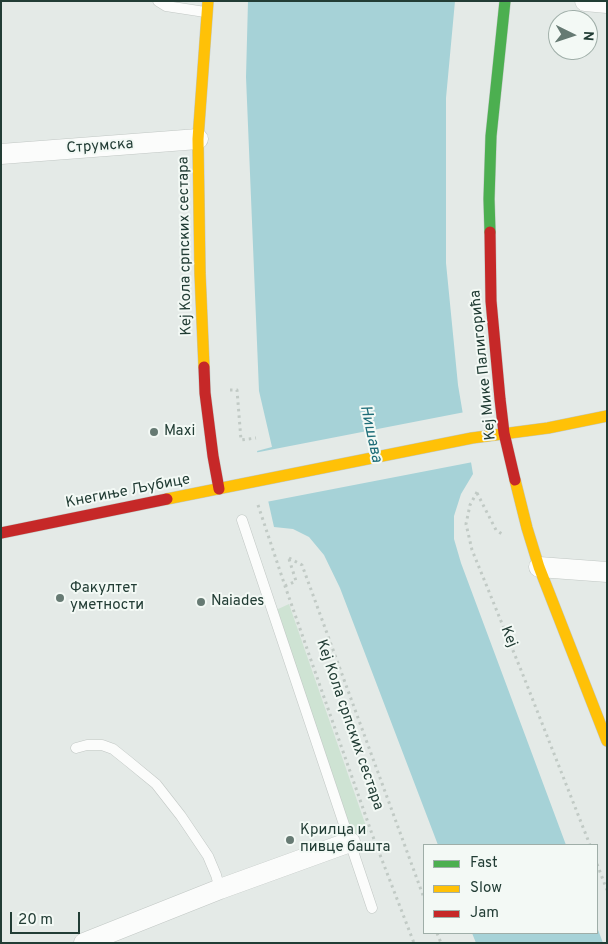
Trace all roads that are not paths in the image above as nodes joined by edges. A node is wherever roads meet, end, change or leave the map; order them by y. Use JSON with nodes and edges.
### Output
{"nodes":[{"id":1,"x":158,"y":1,"type":"edge"},
{"id":2,"x":505,"y":1,"type":"edge"},
{"id":3,"x":585,"y":1,"type":"edge"},
{"id":4,"x":607,"y":3,"type":"edge"},
{"id":5,"x":207,"y":7,"type":"edge"},
{"id":6,"x":198,"y":139,"type":"junction"},
{"id":7,"x":1,"y":154,"type":"edge"},
{"id":8,"x":607,"y":416,"type":"edge"},
{"id":9,"x":504,"y":433,"type":"junction"},
{"id":10,"x":219,"y":489,"type":"junction"},
{"id":11,"x":242,"y":520,"type":"dead end"},
{"id":12,"x":1,"y":533,"type":"edge"},
{"id":13,"x":539,"y":567,"type":"junction"},
{"id":14,"x":607,"y":572,"type":"edge"},
{"id":15,"x":607,"y":740,"type":"edge"},
{"id":16,"x":76,"y":748,"type":"dead end"},
{"id":17,"x":350,"y":842,"type":"junction"},
{"id":18,"x":220,"y":889,"type":"junction"},
{"id":19,"x":372,"y":908,"type":"dead end"},
{"id":20,"x":84,"y":943,"type":"edge"}],
"edges":[{"from":1,"to":5,"type":"lane"},
{"from":2,"to":9,"type":"street","name":"Кеј Мике Палигорића"},
{"from":3,"to":4,"type":"street"},
{"from":5,"to":6,"type":"street","name":"Кеј Кола српских сестара"},
{"from":6,"to":7,"type":"street","name":"Струмска"},
{"from":6,"to":10,"type":"street","name":"Кеј Кола српских сестара"},
{"from":8,"to":9,"type":"street","name":"Кнегиње Љубице"},
{"from":9,"to":10,"type":"street","name":"Кнегиње Љубице"},
{"from":9,"to":13,"type":"street","name":"Кеј Мике Палигорића"},
{"from":10,"to":12,"type":"street","name":"Кнегиње Љубице"},
{"from":11,"to":17,"type":"lane"},
{"from":13,"to":14,"type":"street"},
{"from":13,"to":15,"type":"street","name":"Кеј Мике Палигорића"},
{"from":16,"to":18,"type":"lane"},
{"from":17,"to":18,"type":"street"},
{"from":17,"to":19,"type":"lane"},
{"from":18,"to":20,"type":"street"}]}
